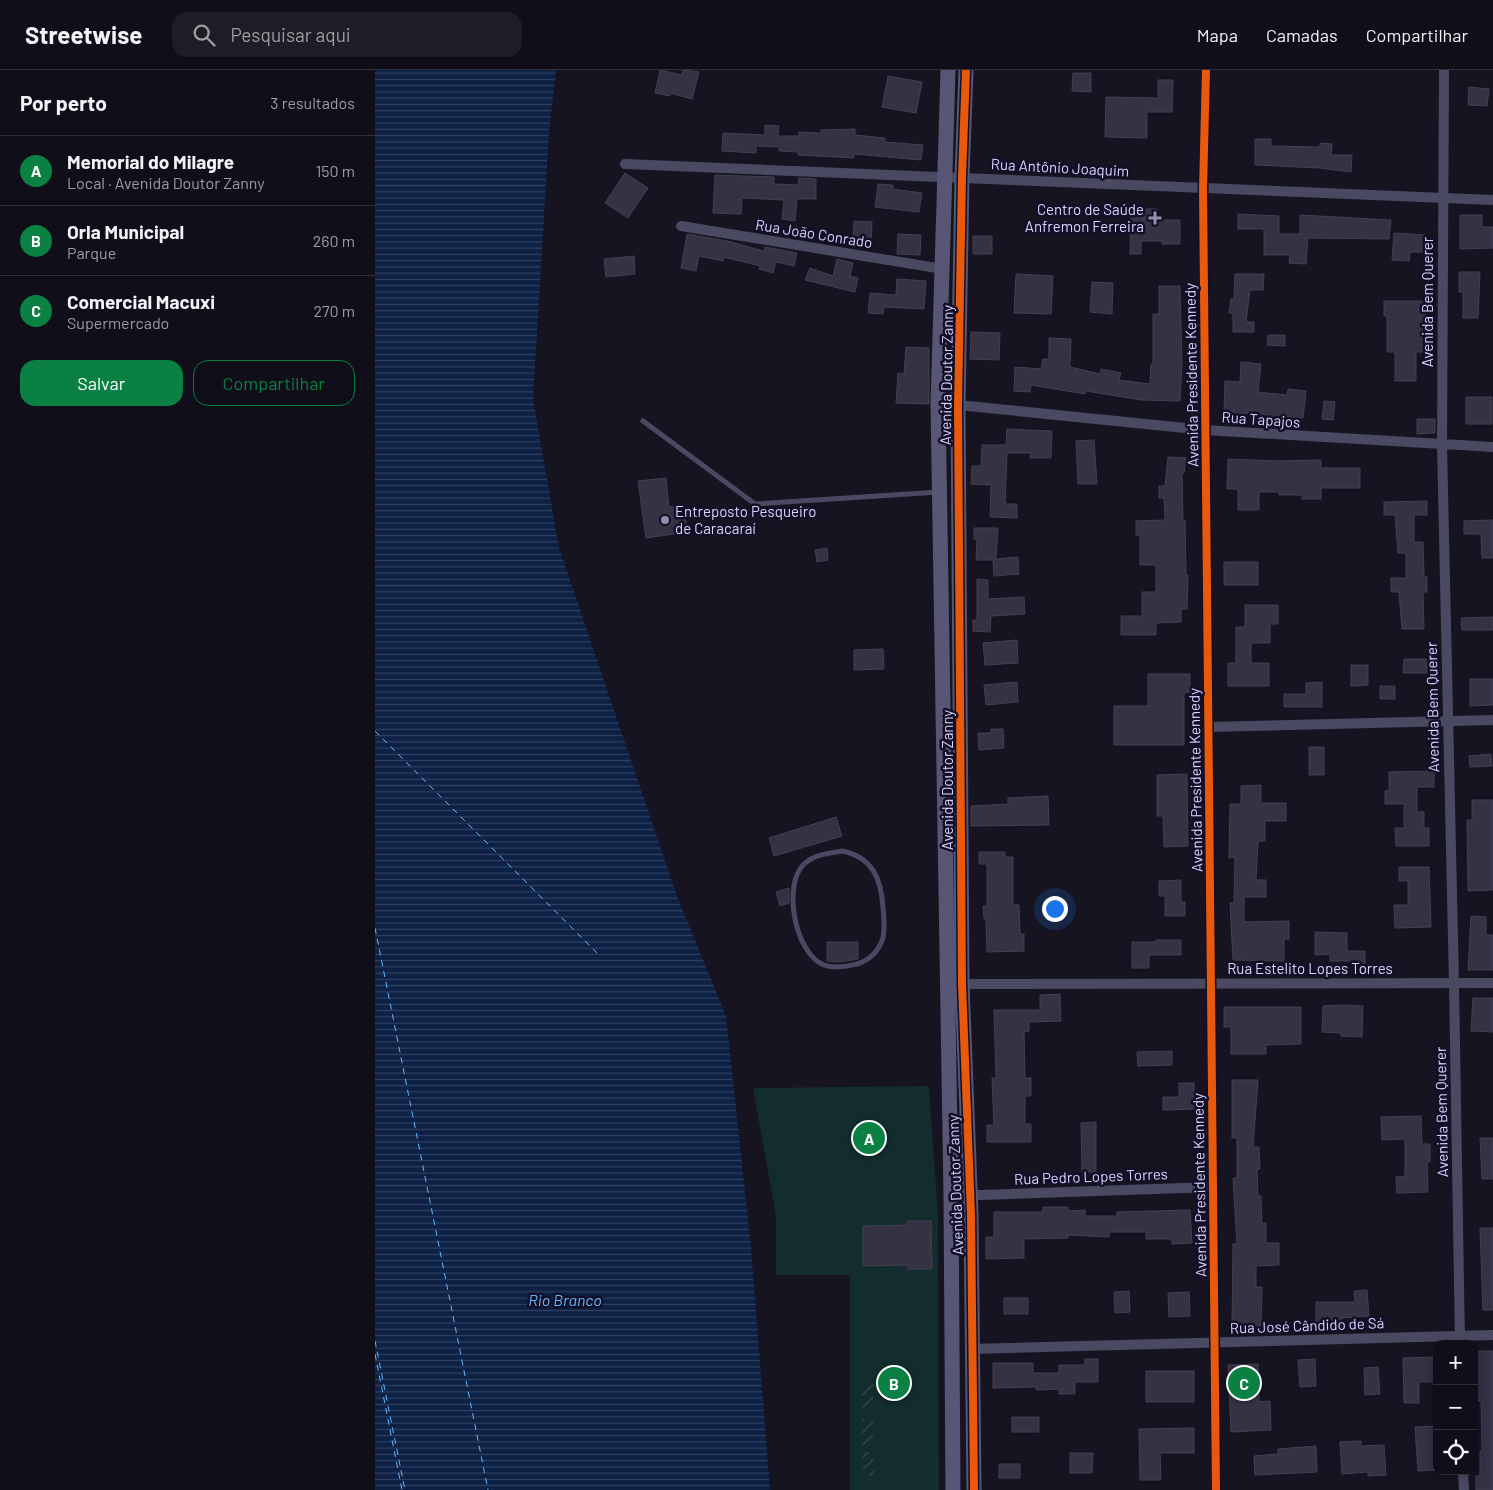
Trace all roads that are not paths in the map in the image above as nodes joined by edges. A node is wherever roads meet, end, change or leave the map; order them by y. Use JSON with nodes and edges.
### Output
{"nodes":[{"id":1,"x":948,"y":70,"type":"edge"},
{"id":2,"x":966,"y":70,"type":"edge"},
{"id":3,"x":1206,"y":70,"type":"edge"},
{"id":4,"x":1444,"y":70,"type":"edge"},
{"id":5,"x":625,"y":164,"type":"dead end"},
{"id":6,"x":944,"y":176,"type":"junction"},
{"id":7,"x":961,"y":177,"type":"junction"},
{"id":8,"x":1203,"y":190,"type":"junction"},
{"id":9,"x":1442,"y":199,"type":"junction"},
{"id":10,"x":1493,"y":200,"type":"edge"},
{"id":11,"x":681,"y":226,"type":"dead end"},
{"id":12,"x":943,"y":269,"type":"junction"},
{"id":13,"x":938,"y":403,"type":"junction"},
{"id":14,"x":958,"y":405,"type":"junction"},
{"id":15,"x":643,"y":421,"type":"dead end"},
{"id":16,"x":1205,"y":430,"type":"junction"},
{"id":17,"x":1442,"y":445,"type":"junction"},
{"id":18,"x":1493,"y":447,"type":"edge"},
{"id":19,"x":939,"y":492,"type":"junction"},
{"id":20,"x":1493,"y":720,"type":"edge"},
{"id":21,"x":1447,"y":722,"type":"junction"},
{"id":22,"x":1209,"y":727,"type":"junction"},
{"id":23,"x":882,"y":889,"type":"joint"},
{"id":24,"x":1455,"y":983,"type":"junction"},
{"id":25,"x":1493,"y":983,"type":"edge"},
{"id":26,"x":954,"y":984,"type":"junction"},
{"id":27,"x":1211,"y":984,"type":"junction"},
{"id":28,"x":1213,"y":1188,"type":"junction"},
{"id":29,"x":970,"y":1195,"type":"junction"},
{"id":30,"x":951,"y":1196,"type":"junction"},
{"id":31,"x":1493,"y":1335,"type":"edge"},
{"id":32,"x":1433,"y":1340,"type":"edge"},
{"id":33,"x":1459,"y":1340,"type":"edge"},
{"id":34,"x":1215,"y":1342,"type":"junction"},
{"id":35,"x":971,"y":1349,"type":"junction"},
{"id":36,"x":1463,"y":1475,"type":"edge"},
{"id":37,"x":953,"y":1490,"type":"edge"},
{"id":38,"x":974,"y":1490,"type":"edge"},
{"id":39,"x":1216,"y":1490,"type":"edge"},
{"id":40,"x":1464,"y":1490,"type":"edge"}],
"edges":[{"from":1,"to":6,"type":"street","name":"Avenida Doutor Zanny"},
{"from":2,"to":7,"type":"street","name":"Avenida Doutor Zanny"},
{"from":3,"to":8,"type":"street","name":"Avenida Presidente Kennedy"},
{"from":4,"to":9,"type":"street","name":"Avenida Bem Querer"},
{"from":5,"to":6,"type":"street","name":"Rua Antônio Joaquim"},
{"from":6,"to":7,"type":"street","name":"Rua Antônio Joaquim"},
{"from":6,"to":12,"type":"street","name":"Avenida Doutor Zanny"},
{"from":7,"to":8,"type":"street","name":"Rua Antônio Joaquim"},
{"from":7,"to":14,"type":"street","name":"Avenida Doutor Zanny"},
{"from":8,"to":9,"type":"street","name":"Rua Antônio Joaquim"},
{"from":8,"to":16,"type":"street","name":"Avenida Presidente Kennedy"},
{"from":9,"to":10,"type":"street","name":"Rua Antônio Joaquim"},
{"from":9,"to":17,"type":"street","name":"Avenida Bem Querer"},
{"from":11,"to":12,"type":"street","name":"Rua João Conrado"},
{"from":12,"to":13,"type":"street","name":"Avenida Doutor Zanny"},
{"from":13,"to":14,"type":"street","name":"Rua Tapajos"},
{"from":13,"to":19,"type":"street","name":"Avenida Doutor Zanny"},
{"from":14,"to":16,"type":"street","name":"Rua Tapajos"},
{"from":14,"to":26,"type":"street","name":"Avenida Doutor Zanny"},
{"from":15,"to":19,"type":"lane"},
{"from":16,"to":17,"type":"street","name":"Rua Tapajos"},
{"from":16,"to":22,"type":"street","name":"Avenida Presidente Kennedy"},
{"from":17,"to":18,"type":"street","name":"Rua Tapajos"},
{"from":17,"to":21,"type":"street","name":"Avenida Bem Querer"},
{"from":19,"to":26,"type":"street","name":"Avenida Doutor Zanny"},
{"from":20,"to":21,"type":"street"},
{"from":21,"to":22,"type":"street"},
{"from":21,"to":24,"type":"street","name":"Avenida Bem Querer"},
{"from":22,"to":27,"type":"street","name":"Avenida Presidente Kennedy"},
{"from":23,"to":23,"type":"lane"},
{"from":24,"to":25,"type":"street","name":"Rua Estelito Lopes Torres"},
{"from":24,"to":27,"type":"street","name":"Rua Estelito Lopes Torres"},
{"from":24,"to":33,"type":"street","name":"Avenida Bem Querer"},
{"from":26,"to":27,"type":"street","name":"Rua Estelito Lopes Torres"},
{"from":26,"to":29,"type":"street","name":"Avenida Doutor Zanny"},
{"from":26,"to":30,"type":"street","name":"Avenida Doutor Zanny"},
{"from":27,"to":28,"type":"street","name":"Avenida Presidente Kennedy"},
{"from":28,"to":29,"type":"street","name":"Rua Pedro Lopes Torres"},
{"from":28,"to":34,"type":"street","name":"Avenida Presidente Kennedy"},
{"from":29,"to":30,"type":"street","name":"Rua Pedro Lopes Torres"},
{"from":29,"to":35,"type":"street","name":"Avenida Doutor Zanny"},
{"from":30,"to":37,"type":"street","name":"Avenida Doutor Zanny"},
{"from":31,"to":33,"type":"street","name":"Rua José Cândido de Sá"},
{"from":32,"to":34,"type":"street","name":"Rua José Cândido de Sá"},
{"from":34,"to":35,"type":"street","name":"Rua José Cândido de Sá"},
{"from":34,"to":39,"type":"street","name":"Avenida Presidente Kennedy"},
{"from":35,"to":38,"type":"street","name":"Avenida Doutor Zanny"},
{"from":36,"to":40,"type":"street"}]}
